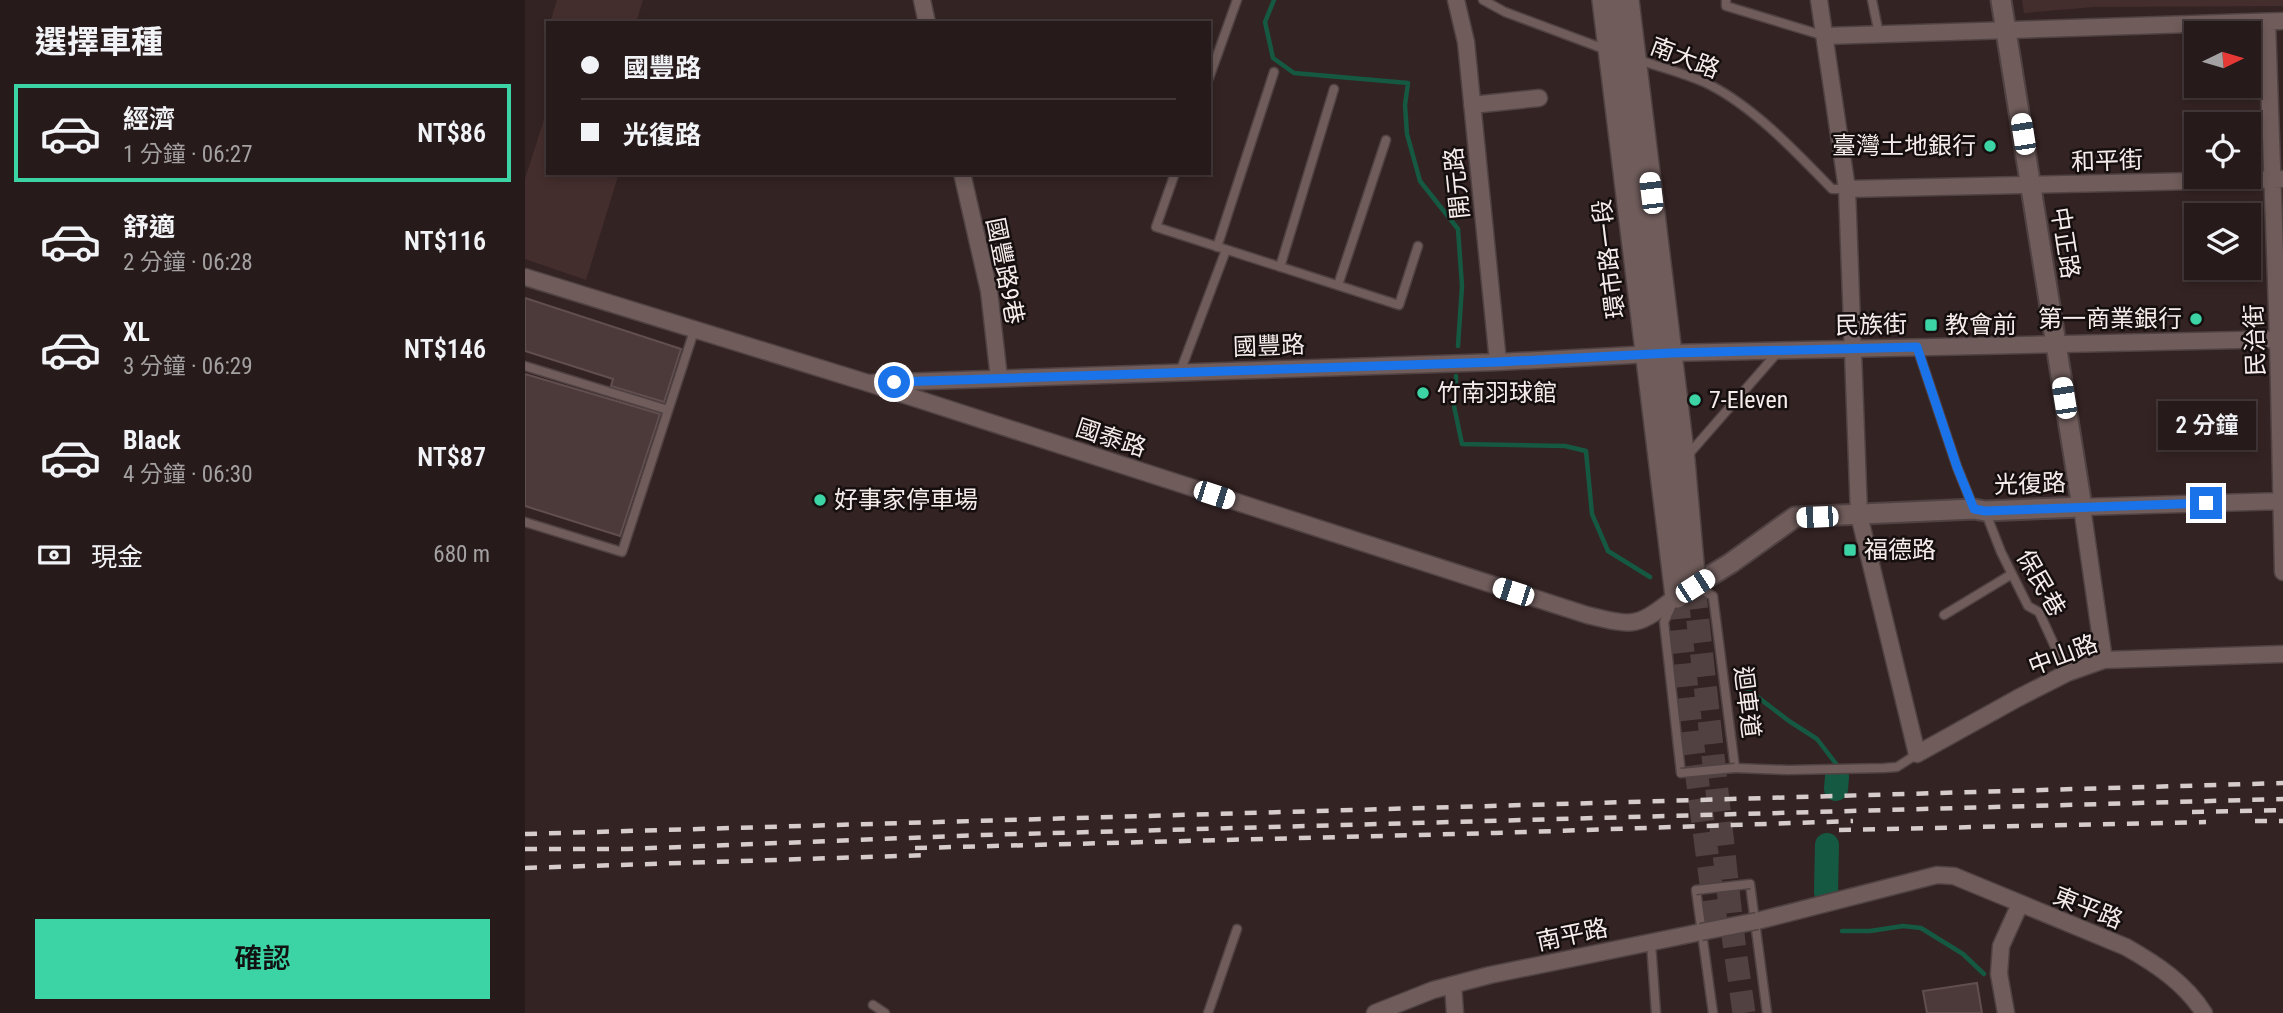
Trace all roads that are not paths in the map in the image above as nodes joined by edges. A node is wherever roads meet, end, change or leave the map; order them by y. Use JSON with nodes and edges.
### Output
{"nodes":[{"id":1,"x":922,"y":0,"type":"edge"},
{"id":2,"x":1237,"y":0,"type":"edge"},
{"id":3,"x":1456,"y":0,"type":"edge"},
{"id":4,"x":1483,"y":0,"type":"edge"},
{"id":5,"x":1604,"y":0,"type":"edge"},
{"id":6,"x":1627,"y":0,"type":"edge"},
{"id":7,"x":1726,"y":0,"type":"edge"},
{"id":8,"x":1819,"y":0,"type":"edge"},
{"id":9,"x":1872,"y":0,"type":"edge"},
{"id":10,"x":2001,"y":0,"type":"edge"},
{"id":11,"x":927,"y":21,"type":"edge"},
{"id":12,"x":2275,"y":21,"type":"edge"},
{"id":13,"x":2007,"y":30,"type":"junction"},
{"id":14,"x":1879,"y":34,"type":"junction"},
{"id":15,"x":1825,"y":36,"type":"junction"},
{"id":16,"x":1611,"y":51,"type":"junction"},
{"id":17,"x":1635,"y":59,"type":"junction"},
{"id":18,"x":1211,"y":72,"type":"edge"},
{"id":19,"x":1274,"y":72,"type":"dead end"},
{"id":20,"x":1334,"y":89,"type":"dead end"},
{"id":21,"x":1539,"y":98,"type":"dead end"},
{"id":22,"x":1472,"y":104,"type":"junction"},
{"id":23,"x":1386,"y":140,"type":"dead end"},
{"id":24,"x":962,"y":175,"type":"edge"},
{"id":25,"x":1174,"y":175,"type":"edge"},
{"id":26,"x":2277,"y":179,"type":"edge"},
{"id":27,"x":2032,"y":186,"type":"junction"},
{"id":28,"x":1847,"y":188,"type":"junction"},
{"id":29,"x":1418,"y":246,"type":"dead end"},
{"id":30,"x":1217,"y":247,"type":"junction"},
{"id":31,"x":1226,"y":250,"type":"junction"},
{"id":32,"x":1280,"y":267,"type":"junction"},
{"id":33,"x":525,"y":277,"type":"edge"},
{"id":34,"x":1338,"y":285,"type":"junction"},
{"id":35,"x":694,"y":331,"type":"junction"},
{"id":36,"x":2281,"y":339,"type":"edge"},
{"id":37,"x":2056,"y":344,"type":"junction"},
{"id":38,"x":1917,"y":347,"type":"junction"},
{"id":39,"x":1853,"y":348,"type":"junction"},
{"id":40,"x":1779,"y":351,"type":"junction"},
{"id":41,"x":1671,"y":353,"type":"junction"},
{"id":42,"x":1646,"y":354,"type":"junction"},
{"id":43,"x":1498,"y":362,"type":"junction"},
{"id":44,"x":525,"y":366,"type":"edge"},
{"id":45,"x":1180,"y":372,"type":"junction"},
{"id":46,"x":999,"y":378,"type":"junction"},
{"id":47,"x":868,"y":383,"type":"junction"},
{"id":48,"x":668,"y":410,"type":"junction"},
{"id":49,"x":1683,"y":460,"type":"junction"},
{"id":50,"x":2282,"y":501,"type":"edge"},
{"id":51,"x":2082,"y":507,"type":"junction"},
{"id":52,"x":1980,"y":510,"type":"junction"},
{"id":53,"x":1859,"y":515,"type":"junction"},
{"id":54,"x":525,"y":522,"type":"edge"},
{"id":55,"x":2283,"y":572,"type":"edge"},
{"id":56,"x":2012,"y":574,"type":"junction"},
{"id":57,"x":1686,"y":591,"type":"junction"},
{"id":58,"x":1944,"y":615,"type":"dead end"},
{"id":59,"x":2283,"y":654,"type":"edge"},
{"id":60,"x":2104,"y":660,"type":"junction"},
{"id":61,"x":2067,"y":673,"type":"junction"},
{"id":62,"x":1917,"y":754,"type":"junction"},
{"id":63,"x":1735,"y":768,"type":"junction"},
{"id":64,"x":2020,"y":904,"type":"junction"},
{"id":65,"x":1757,"y":921,"type":"junction"},
{"id":66,"x":1237,"y":929,"type":"dead end"},
{"id":67,"x":1701,"y":932,"type":"junction"},
{"id":68,"x":1651,"y":943,"type":"junction"},
{"id":69,"x":1454,"y":985,"type":"junction"},
{"id":70,"x":873,"y":1005,"type":"dead end"},
{"id":71,"x":885,"y":1013,"type":"edge"},
{"id":72,"x":1208,"y":1013,"type":"edge"},
{"id":73,"x":1375,"y":1013,"type":"edge"},
{"id":74,"x":1455,"y":1013,"type":"edge"},
{"id":75,"x":1656,"y":1013,"type":"edge"},
{"id":76,"x":1713,"y":1013,"type":"edge"},
{"id":77,"x":1767,"y":1013,"type":"edge"},
{"id":78,"x":2006,"y":1013,"type":"edge"},
{"id":79,"x":2204,"y":1013,"type":"edge"}],
"edges":[{"from":1,"to":11,"type":"street"},
{"from":2,"to":18,"type":"lane"},
{"from":3,"to":22,"type":"street","name":"開元路"},
{"from":4,"to":16,"type":"lane","name":"南大路"},
{"from":5,"to":16,"type":"main road","name":"環市路一段"},
{"from":6,"to":17,"type":"main road","name":"環市路一段"},
{"from":7,"to":15,"type":"lane"},
{"from":8,"to":15,"type":"street"},
{"from":9,"to":14,"type":"lane"},
{"from":10,"to":13,"type":"street","name":"中正路"},
{"from":12,"to":13,"type":"street"},
{"from":12,"to":26,"type":"street","name":"民治街"},
{"from":13,"to":14,"type":"street"},
{"from":13,"to":27,"type":"street","name":"中正路"},
{"from":14,"to":15,"type":"street"},
{"from":15,"to":28,"type":"street"},
{"from":16,"to":17,"type":"lane","name":"南大路"},
{"from":16,"to":42,"type":"main road","name":"環市路一段"},
{"from":17,"to":28,"type":"lane","name":"南大路"},
{"from":17,"to":41,"type":"main road","name":"環市路一段"},
{"from":19,"to":30,"type":"lane"},
{"from":20,"to":32,"type":"lane"},
{"from":21,"to":22,"type":"street"},
{"from":22,"to":43,"type":"street","name":"開元路"},
{"from":23,"to":34,"type":"lane"},
{"from":24,"to":46,"type":"street","name":"國豐路9巷"},
{"from":25,"to":30,"type":"lane"},
{"from":26,"to":27,"type":"street","name":"和平街"},
{"from":26,"to":36,"type":"street","name":"民治街"},
{"from":27,"to":28,"type":"street","name":"和平街"},
{"from":27,"to":37,"type":"street","name":"中正路"},
{"from":28,"to":39,"type":"street"},
{"from":29,"to":34,"type":"lane"},
{"from":30,"to":31,"type":"lane"},
{"from":31,"to":32,"type":"lane"},
{"from":31,"to":45,"type":"lane"},
{"from":32,"to":34,"type":"lane"},
{"from":33,"to":35,"type":"street","name":"國泰路"},
{"from":35,"to":47,"type":"street","name":"國泰路"},
{"from":35,"to":48,"type":"lane"},
{"from":36,"to":37,"type":"street","name":"民族街"},
{"from":36,"to":50,"type":"street","name":"民治街"},
{"from":37,"to":38,"type":"street","name":"民族街"},
{"from":37,"to":51,"type":"street","name":"中正路"},
{"from":38,"to":39,"type":"street","name":"民族街"},
{"from":38,"to":52,"type":"lane","name":"保民巷"},
{"from":39,"to":40,"type":"street","name":"民族街"},
{"from":39,"to":53,"type":"street"},
{"from":40,"to":41,"type":"street","name":"民族街"},
{"from":40,"to":49,"type":"lane"},
{"from":41,"to":42,"type":"street","name":"國豐路"},
{"from":41,"to":49,"type":"main road","name":"環市路一段"},
{"from":42,"to":43,"type":"street","name":"國豐路"},
{"from":42,"to":57,"type":"main road","name":"環市路一段"},
{"from":43,"to":45,"type":"street","name":"國豐路"},
{"from":44,"to":48,"type":"lane"},
{"from":45,"to":46,"type":"street","name":"國豐路"},
{"from":46,"to":47,"type":"street","name":"國豐路"},
{"from":47,"to":57,"type":"street","name":"國泰路"},
{"from":48,"to":54,"type":"lane"},
{"from":49,"to":57,"type":"main road","name":"環市路一段"},
{"from":50,"to":51,"type":"street","name":"光復路"},
{"from":50,"to":55,"type":"street","name":"民治街"},
{"from":51,"to":52,"type":"street","name":"光復路"},
{"from":51,"to":60,"type":"street","name":"中正路"},
{"from":52,"to":53,"type":"street","name":"光復路"},
{"from":52,"to":56,"type":"lane","name":"保民巷"},
{"from":53,"to":57,"type":"street","name":"光復路"},
{"from":53,"to":62,"type":"street"},
{"from":56,"to":58,"type":"lane"},
{"from":56,"to":61,"type":"lane","name":"保民巷"},
{"from":57,"to":63,"type":"lane","name":"迴車道"},
{"from":57,"to":63,"type":"lane","name":"迴車道","bridge":true},
{"from":59,"to":60,"type":"street","name":"中山路"},
{"from":60,"to":61,"type":"street","name":"中山路"},
{"from":61,"to":62,"type":"street","name":"中山路"},
{"from":62,"to":63,"type":"lane"},
{"from":64,"to":65,"type":"street","name":"東平路"},
{"from":64,"to":78,"type":"street"},
{"from":64,"to":79,"type":"street","name":"東平路"},
{"from":65,"to":67,"type":"street","name":"南平路","bridge":true},
{"from":65,"to":67,"type":"lane","bridge":true},
{"from":65,"to":77,"type":"lane"},
{"from":66,"to":72,"type":"lane"},
{"from":67,"to":68,"type":"street","name":"南平路"},
{"from":67,"to":76,"type":"lane"},
{"from":68,"to":69,"type":"street","name":"南平路"},
{"from":68,"to":75,"type":"lane"},
{"from":69,"to":73,"type":"street","name":"南平路"},
{"from":69,"to":74,"type":"street"},
{"from":70,"to":71,"type":"lane"}]}
